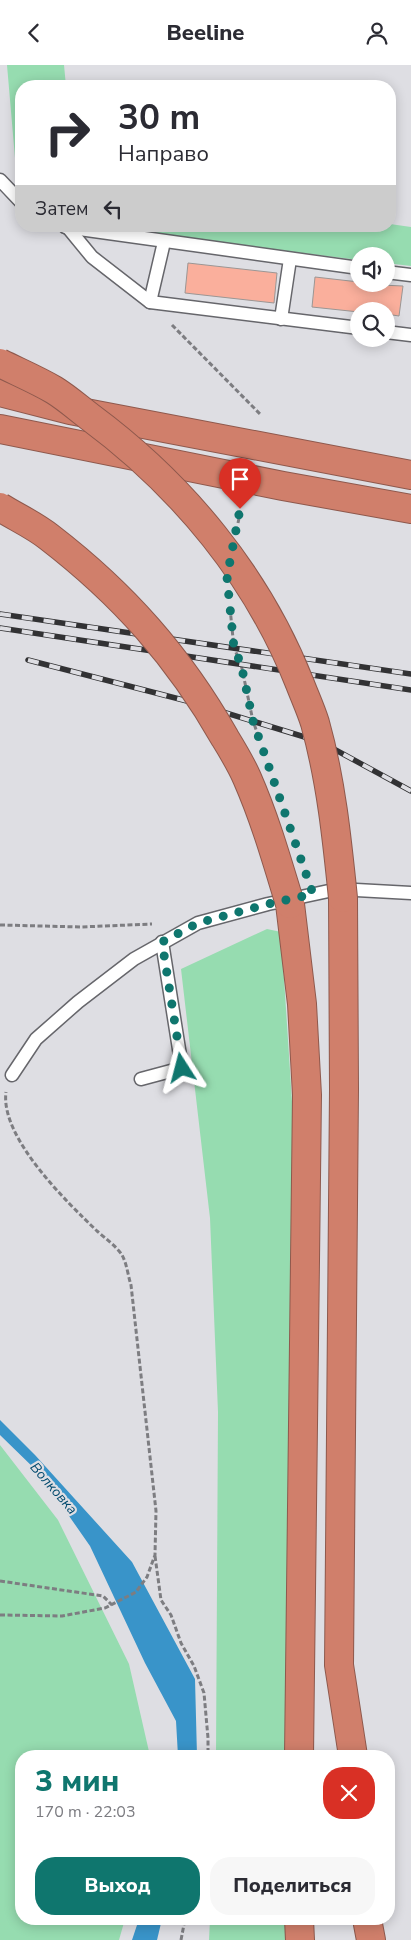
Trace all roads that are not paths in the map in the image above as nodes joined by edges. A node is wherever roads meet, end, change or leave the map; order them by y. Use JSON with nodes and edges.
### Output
{"nodes":[{"id":1,"x":0,"y":180,"type":"edge"},
{"id":2,"x":15,"y":196,"type":"edge"},
{"id":3,"x":70,"y":232,"type":"edge"},
{"id":4,"x":94,"y":232,"type":"edge"},
{"id":5,"x":164,"y":242,"type":"junction"},
{"id":6,"x":290,"y":259,"type":"junction"},
{"id":7,"x":350,"y":267,"type":"edge"},
{"id":8,"x":395,"y":273,"type":"edge"},
{"id":9,"x":411,"y":275,"type":"edge"},
{"id":10,"x":150,"y":302,"type":"junction"},
{"id":11,"x":281,"y":319,"type":"junction"},
{"id":12,"x":350,"y":327,"type":"edge"},
{"id":13,"x":395,"y":332,"type":"edge"},
{"id":14,"x":411,"y":335,"type":"edge"},
{"id":15,"x":0,"y":363,"type":"edge"},
{"id":16,"x":0,"y":392,"type":"edge"},
{"id":17,"x":0,"y":429,"type":"edge"},
{"id":18,"x":411,"y":475,"type":"edge"},
{"id":19,"x":0,"y":507,"type":"edge"},
{"id":20,"x":411,"y":509,"type":"edge"},
{"id":21,"x":411,"y":893,"type":"edge"},
{"id":22,"x":162,"y":942,"type":"junction"},
{"id":23,"x":12,"y":1075,"type":"road end"},
{"id":24,"x":141,"y":1079,"type":"dead end"},
{"id":25,"x":299,"y":1750,"type":"edge"},
{"id":26,"x":352,"y":1750,"type":"edge"},
{"id":27,"x":299,"y":1925,"type":"edge"},
{"id":28,"x":368,"y":1925,"type":"edge"},
{"id":29,"x":300,"y":1940,"type":"edge"},
{"id":30,"x":371,"y":1940,"type":"edge"}],
"edges":[{"from":1,"to":2,"type":"lane"},
{"from":3,"to":10,"type":"lane"},
{"from":4,"to":5,"type":"lane"},
{"from":5,"to":6,"type":"lane"},
{"from":5,"to":10,"type":"lane"},
{"from":6,"to":7,"type":"lane"},
{"from":6,"to":11,"type":"lane"},
{"from":8,"to":9,"type":"lane"},
{"from":10,"to":11,"type":"lane"},
{"from":11,"to":12,"type":"lane"},
{"from":13,"to":14,"type":"lane"},
{"from":15,"to":26,"type":"highway","bridge":true},
{"from":16,"to":18,"type":"highway"},
{"from":17,"to":20,"type":"highway"},
{"from":19,"to":25,"type":"highway","bridge":true},
{"from":21,"to":22,"type":"lane"},
{"from":22,"to":23,"type":"lane"},
{"from":22,"to":24,"type":"lane"},
{"from":27,"to":29,"type":"highway"},
{"from":28,"to":30,"type":"highway"}]}
